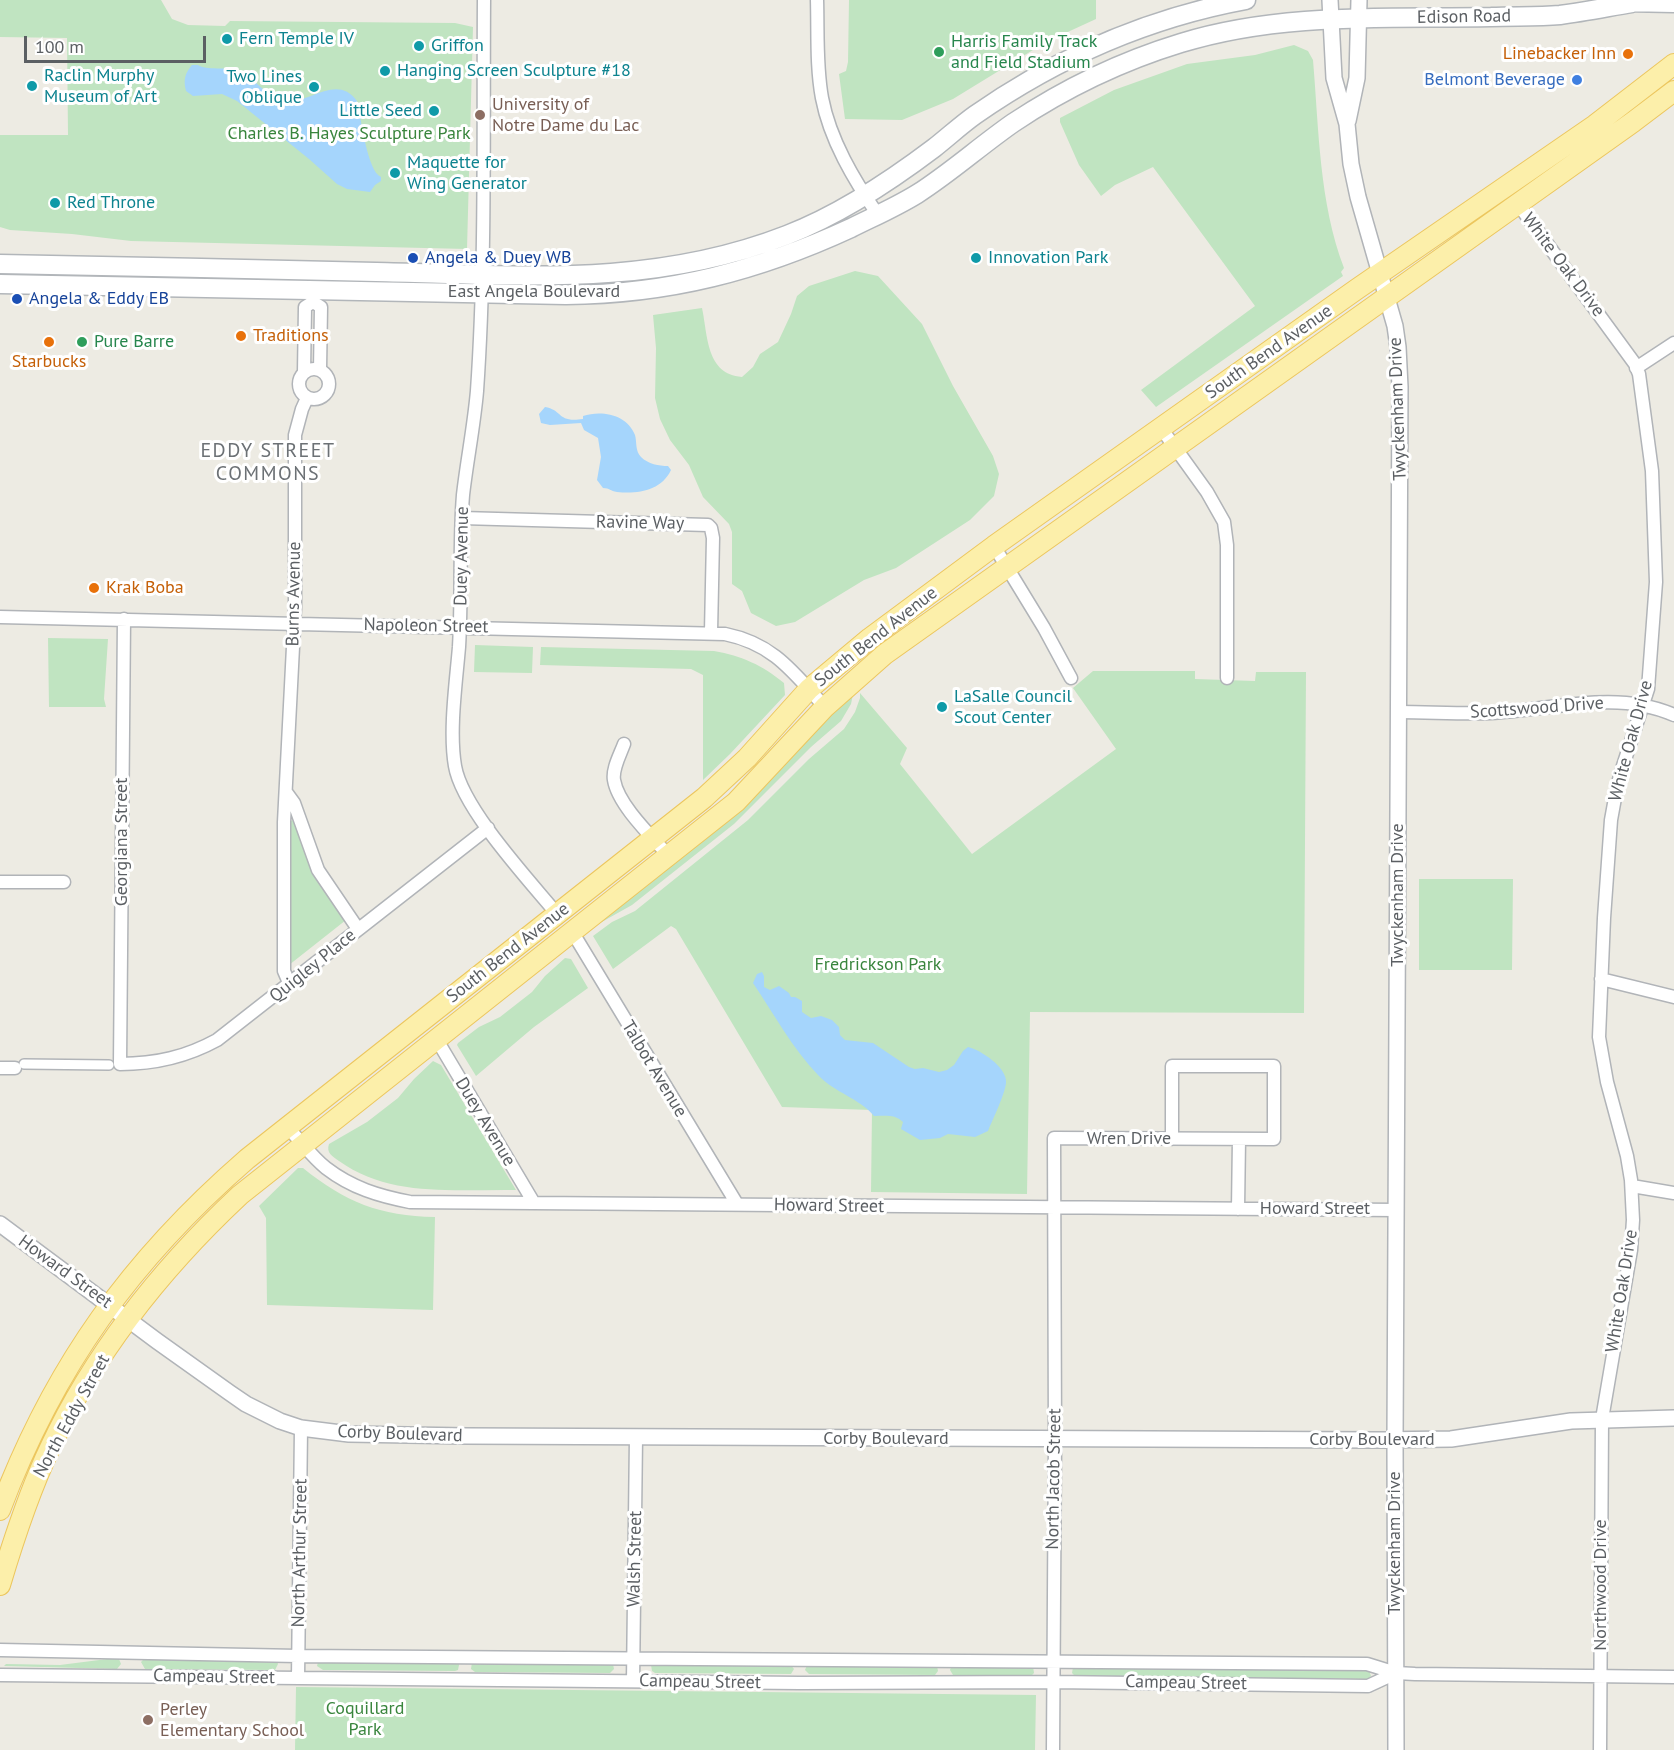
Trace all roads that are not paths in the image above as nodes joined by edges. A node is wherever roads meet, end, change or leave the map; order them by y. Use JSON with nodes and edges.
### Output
{"nodes":[{"id":1,"x":484,"y":0,"type":"edge"},
{"id":2,"x":818,"y":0,"type":"edge"},
{"id":3,"x":1246,"y":0,"type":"edge"},
{"id":4,"x":1330,"y":0,"type":"edge"},
{"id":5,"x":1359,"y":0,"type":"edge"},
{"id":6,"x":1609,"y":0,"type":"edge"},
{"id":7,"x":1632,"y":3,"type":"junction"},
{"id":8,"x":1671,"y":5,"type":"edge"},
{"id":9,"x":1358,"y":19,"type":"junction"},
{"id":10,"x":1330,"y":21,"type":"junction"},
{"id":11,"x":1674,"y":64,"type":"edge"},
{"id":12,"x":1674,"y":91,"type":"edge"},
{"id":13,"x":1347,"y":124,"type":"junction"},
{"id":14,"x":865,"y":194,"type":"junction"},
{"id":15,"x":1518,"y":204,"type":"junction"},
{"id":16,"x":878,"y":215,"type":"junction"},
{"id":17,"x":0,"y":264,"type":"edge"},
{"id":18,"x":482,"y":274,"type":"junction"},
{"id":19,"x":1380,"y":274,"type":"junction"},
{"id":20,"x":0,"y":284,"type":"edge"},
{"id":21,"x":481,"y":294,"type":"junction"},
{"id":22,"x":313,"y":296,"type":"junction"},
{"id":23,"x":1387,"y":297,"type":"junction"},
{"id":24,"x":1674,"y":343,"type":"edge"},
{"id":25,"x":1636,"y":368,"type":"junction"},
{"id":26,"x":320,"y":370,"type":"junction"},
{"id":27,"x":304,"y":372,"type":"junction"},
{"id":28,"x":307,"y":398,"type":"junction"},
{"id":29,"x":1161,"y":428,"type":"junction"},
{"id":30,"x":1175,"y":446,"type":"junction"},
{"id":31,"x":462,"y":518,"type":"junction"},
{"id":32,"x":994,"y":546,"type":"junction"},
{"id":33,"x":1006,"y":567,"type":"junction"},
{"id":34,"x":0,"y":617,"type":"edge"},
{"id":35,"x":124,"y":619,"type":"junction"},
{"id":36,"x":294,"y":623,"type":"junction"},
{"id":37,"x":460,"y":627,"type":"junction"},
{"id":38,"x":711,"y":632,"type":"junction"},
{"id":39,"x":1071,"y":678,"type":"dead end"},
{"id":40,"x":1227,"y":678,"type":"dead end"},
{"id":41,"x":809,"y":689,"type":"junction"},
{"id":42,"x":1643,"y":706,"type":"junction"},
{"id":43,"x":825,"y":707,"type":"junction"},
{"id":44,"x":1399,"y":712,"type":"junction"},
{"id":45,"x":1674,"y":715,"type":"edge"},
{"id":46,"x":624,"y":744,"type":"dead end"},
{"id":47,"x":286,"y":792,"type":"junction"},
{"id":48,"x":488,"y":828,"type":"junction"},
{"id":49,"x":654,"y":838,"type":"junction"},
{"id":50,"x":669,"y":856,"type":"junction"},
{"id":51,"x":0,"y":882,"type":"edge"},
{"id":52,"x":64,"y":882,"type":"dead end"},
{"id":53,"x":557,"y":914,"type":"junction"},
{"id":54,"x":358,"y":929,"type":"junction"},
{"id":55,"x":573,"y":933,"type":"junction"},
{"id":56,"x":1601,"y":979,"type":"junction"},
{"id":57,"x":290,"y":985,"type":"junction"},
{"id":58,"x":1674,"y":997,"type":"edge"},
{"id":59,"x":437,"y":1040,"type":"junction"},
{"id":60,"x":114,"y":1064,"type":"junction"},
{"id":61,"x":20,"y":1066,"type":"joint"},
{"id":62,"x":0,"y":1068,"type":"edge"},
{"id":63,"x":287,"y":1127,"type":"junction"},
{"id":64,"x":1172,"y":1139,"type":"junction"},
{"id":65,"x":1239,"y":1139,"type":"junction"},
{"id":66,"x":304,"y":1144,"type":"junction"},
{"id":67,"x":1632,"y":1186,"type":"junction"},
{"id":68,"x":1674,"y":1192,"type":"edge"},
{"id":69,"x":534,"y":1203,"type":"junction"},
{"id":70,"x":737,"y":1204,"type":"junction"},
{"id":71,"x":1053,"y":1207,"type":"junction"},
{"id":72,"x":1238,"y":1209,"type":"junction"},
{"id":73,"x":1397,"y":1210,"type":"junction"},
{"id":74,"x":0,"y":1224,"type":"edge"},
{"id":75,"x":110,"y":1304,"type":"junction"},
{"id":76,"x":130,"y":1319,"type":"junction"},
{"id":77,"x":1674,"y":1418,"type":"edge"},
{"id":78,"x":1602,"y":1419,"type":"junction"},
{"id":79,"x":301,"y":1428,"type":"junction"},
{"id":80,"x":636,"y":1437,"type":"junction"},
{"id":81,"x":1055,"y":1439,"type":"junction"},
{"id":82,"x":1395,"y":1440,"type":"junction"},
{"id":83,"x":0,"y":1510,"type":"edge"},
{"id":84,"x":0,"y":1585,"type":"edge"},
{"id":85,"x":0,"y":1650,"type":"edge"},
{"id":86,"x":298,"y":1656,"type":"junction"},
{"id":87,"x":633,"y":1658,"type":"junction"},
{"id":88,"x":1053,"y":1661,"type":"junction"},
{"id":89,"x":1396,"y":1673,"type":"junction"},
{"id":90,"x":0,"y":1675,"type":"edge"},
{"id":91,"x":1600,"y":1676,"type":"junction"},
{"id":92,"x":1674,"y":1677,"type":"edge"},
{"id":93,"x":298,"y":1678,"type":"junction"},
{"id":94,"x":633,"y":1681,"type":"junction"},
{"id":95,"x":1053,"y":1682,"type":"junction"},
{"id":96,"x":1053,"y":1750,"type":"edge"},
{"id":97,"x":1396,"y":1750,"type":"edge"},
{"id":98,"x":1600,"y":1750,"type":"edge"}],
"edges":[{"from":1,"to":18,"type":"street","name":"Duey Avenue"},
{"from":2,"to":14,"type":"street"},
{"from":3,"to":14,"type":"main road","name":"East Angela Boulevard"},
{"from":4,"to":10,"type":"street","name":"Twyckenham Drive"},
{"from":5,"to":9,"type":"street","name":"Twyckenham Drive"},
{"from":6,"to":7,"type":"main road","name":"Edison Road"},
{"from":7,"to":8,"type":"main road","name":"Edison Road"},
{"from":7,"to":9,"type":"main road","name":"Edison Road"},
{"from":9,"to":10,"type":"main road","name":"Edison Road"},
{"from":9,"to":13,"type":"street","name":"Twyckenham Drive"},
{"from":10,"to":13,"type":"street","name":"Twyckenham Drive"},
{"from":10,"to":16,"type":"main road","name":"East Angela Boulevard"},
{"from":11,"to":19,"type":"main road","name":"South Bend Avenue"},
{"from":12,"to":15,"type":"main road","name":"South Bend Avenue"},
{"from":13,"to":19,"type":"street","name":"Twyckenham Drive"},
{"from":14,"to":16,"type":"street"},
{"from":14,"to":18,"type":"main road","name":"East Angela Boulevard"},
{"from":15,"to":23,"type":"main road","name":"South Bend Avenue"},
{"from":15,"to":25,"type":"street","name":"White Oak Drive"},
{"from":16,"to":21,"type":"main road","name":"East Angela Boulevard"},
{"from":17,"to":18,"type":"main road","name":"East Angela Boulevard"},
{"from":18,"to":21,"type":"street","name":"Duey Avenue"},
{"from":19,"to":23,"type":"street","name":"Twyckenham Drive"},
{"from":19,"to":29,"type":"main road","name":"South Bend Avenue"},
{"from":20,"to":22,"type":"main road","name":"East Angela Boulevard"},
{"from":21,"to":22,"type":"main road","name":"East Angela Boulevard"},
{"from":21,"to":31,"type":"street","name":"Duey Avenue"},
{"from":22,"to":26,"type":"street"},
{"from":22,"to":27,"type":"street"},
{"from":23,"to":30,"type":"main road","name":"South Bend Avenue"},
{"from":23,"to":44,"type":"street","name":"Twyckenham Drive"},
{"from":24,"to":25,"type":"street"},
{"from":25,"to":42,"type":"street","name":"White Oak Drive"},
{"from":26,"to":27,"type":"street"},
{"from":26,"to":28,"type":"street"},
{"from":27,"to":28,"type":"street"},
{"from":28,"to":36,"type":"street","name":"Burns Avenue"},
{"from":29,"to":30,"type":"street"},
{"from":29,"to":32,"type":"main road","name":"South Bend Avenue"},
{"from":30,"to":33,"type":"main road","name":"South Bend Avenue"},
{"from":30,"to":40,"type":"street"},
{"from":31,"to":37,"type":"street","name":"Duey Avenue"},
{"from":31,"to":38,"type":"street","name":"Ravine Way"},
{"from":32,"to":33,"type":"street"},
{"from":32,"to":41,"type":"main road","name":"South Bend Avenue"},
{"from":33,"to":39,"type":"street"},
{"from":33,"to":43,"type":"main road","name":"South Bend Avenue"},
{"from":34,"to":35,"type":"street","name":"Napoleon Street"},
{"from":35,"to":36,"type":"street","name":"Napoleon Street"},
{"from":35,"to":60,"type":"street","name":"Georgiana Street"},
{"from":36,"to":37,"type":"street","name":"Napoleon Street"},
{"from":36,"to":47,"type":"street","name":"Burns Avenue"},
{"from":37,"to":38,"type":"street","name":"Napoleon Street"},
{"from":37,"to":48,"type":"street","name":"Duey Avenue"},
{"from":38,"to":41,"type":"street","name":"Napoleon Street"},
{"from":41,"to":43,"type":"street","name":"Napoleon Street"},
{"from":41,"to":49,"type":"main road","name":"South Bend Avenue"},
{"from":42,"to":44,"type":"street","name":"Scottswood Drive"},
{"from":42,"to":45,"type":"street","name":"Scottswood Drive"},
{"from":42,"to":56,"type":"street","name":"White Oak Drive"},
{"from":43,"to":50,"type":"main road","name":"South Bend Avenue"},
{"from":44,"to":73,"type":"street","name":"Twyckenham Drive"},
{"from":46,"to":49,"type":"street"},
{"from":47,"to":54,"type":"street","name":"Burns Avenue"},
{"from":47,"to":57,"type":"street","name":"Burns Avenue"},
{"from":48,"to":53,"type":"street","name":"Duey Avenue"},
{"from":48,"to":54,"type":"street","name":"Quigley Place"},
{"from":49,"to":50,"type":"street"},
{"from":49,"to":53,"type":"main road","name":"South Bend Avenue"},
{"from":50,"to":55,"type":"main road","name":"South Bend Avenue"},
{"from":51,"to":52,"type":"street"},
{"from":53,"to":63,"type":"main road","name":"South Bend Avenue"},
{"from":54,"to":57,"type":"street","name":"Quigley Place"},
{"from":55,"to":59,"type":"main road","name":"South Bend Avenue"},
{"from":55,"to":70,"type":"street","name":"Talbot Avenue"},
{"from":56,"to":58,"type":"street"},
{"from":56,"to":67,"type":"street","name":"White Oak Drive"},
{"from":57,"to":60,"type":"street","name":"Quigley Place"},
{"from":59,"to":66,"type":"main road","name":"South Bend Avenue"},
{"from":59,"to":69,"type":"street","name":"Duey Avenue"},
{"from":60,"to":61,"type":"street"},
{"from":61,"to":62,"type":"street"},
{"from":63,"to":66,"type":"street","name":"Howard Street"},
{"from":63,"to":75,"type":"main road","name":"South Bend Avenue"},
{"from":64,"to":65,"type":"street","name":"Wren Drive"},
{"from":64,"to":65,"type":"street","name":"Wren Drive"},
{"from":64,"to":71,"type":"street","name":"Wren Drive"},
{"from":65,"to":72,"type":"street"},
{"from":66,"to":69,"type":"street","name":"Howard Street"},
{"from":66,"to":76,"type":"main road","name":"South Bend Avenue"},
{"from":67,"to":68,"type":"street"},
{"from":67,"to":78,"type":"street","name":"White Oak Drive"},
{"from":69,"to":70,"type":"street","name":"Howard Street"},
{"from":70,"to":71,"type":"street","name":"Howard Street"},
{"from":71,"to":72,"type":"street","name":"Howard Street"},
{"from":71,"to":81,"type":"street","name":"North Jacob Street"},
{"from":72,"to":73,"type":"street","name":"Howard Street"},
{"from":73,"to":82,"type":"street","name":"Twyckenham Drive"},
{"from":74,"to":75,"type":"street","name":"Howard Street"},
{"from":75,"to":76,"type":"street","name":"Howard Street"},
{"from":75,"to":83,"type":"main road","name":"North Eddy Street"},
{"from":76,"to":79,"type":"street","name":"Corby Boulevard"},
{"from":76,"to":84,"type":"main road","name":"North Eddy Street"},
{"from":77,"to":78,"type":"street","name":"Corby Boulevard"},
{"from":78,"to":82,"type":"street","name":"Corby Boulevard"},
{"from":78,"to":91,"type":"street","name":"Northwood Drive"},
{"from":79,"to":80,"type":"street","name":"Corby Boulevard"},
{"from":79,"to":86,"type":"street","name":"North Arthur Street"},
{"from":80,"to":81,"type":"street","name":"Corby Boulevard"},
{"from":80,"to":87,"type":"street","name":"Walsh Street"},
{"from":81,"to":82,"type":"street","name":"Corby Boulevard"},
{"from":81,"to":88,"type":"street","name":"North Jacob Street"},
{"from":82,"to":89,"type":"street","name":"Twyckenham Drive"},
{"from":85,"to":86,"type":"street","name":"Campeau Street"},
{"from":86,"to":87,"type":"street","name":"Campeau Street"},
{"from":86,"to":93,"type":"street","name":"North Arthur Street"},
{"from":87,"to":88,"type":"street","name":"Campeau Street"},
{"from":87,"to":94,"type":"street","name":"Walsh Street"},
{"from":88,"to":89,"type":"street","name":"Campeau Street"},
{"from":88,"to":95,"type":"street","name":"North Jacob Street"},
{"from":89,"to":91,"type":"street","name":"Campeau Street"},
{"from":89,"to":95,"type":"street","name":"Campeau Street"},
{"from":89,"to":97,"type":"street","name":"Twyckenham Drive"},
{"from":90,"to":93,"type":"street","name":"Campeau Street"},
{"from":91,"to":92,"type":"street","name":"Campeau Street"},
{"from":91,"to":98,"type":"street","name":"Northwood Drive"},
{"from":93,"to":94,"type":"street","name":"Campeau Street"},
{"from":94,"to":95,"type":"street","name":"Campeau Street"},
{"from":95,"to":96,"type":"street","name":"North Jacob Street"}]}
